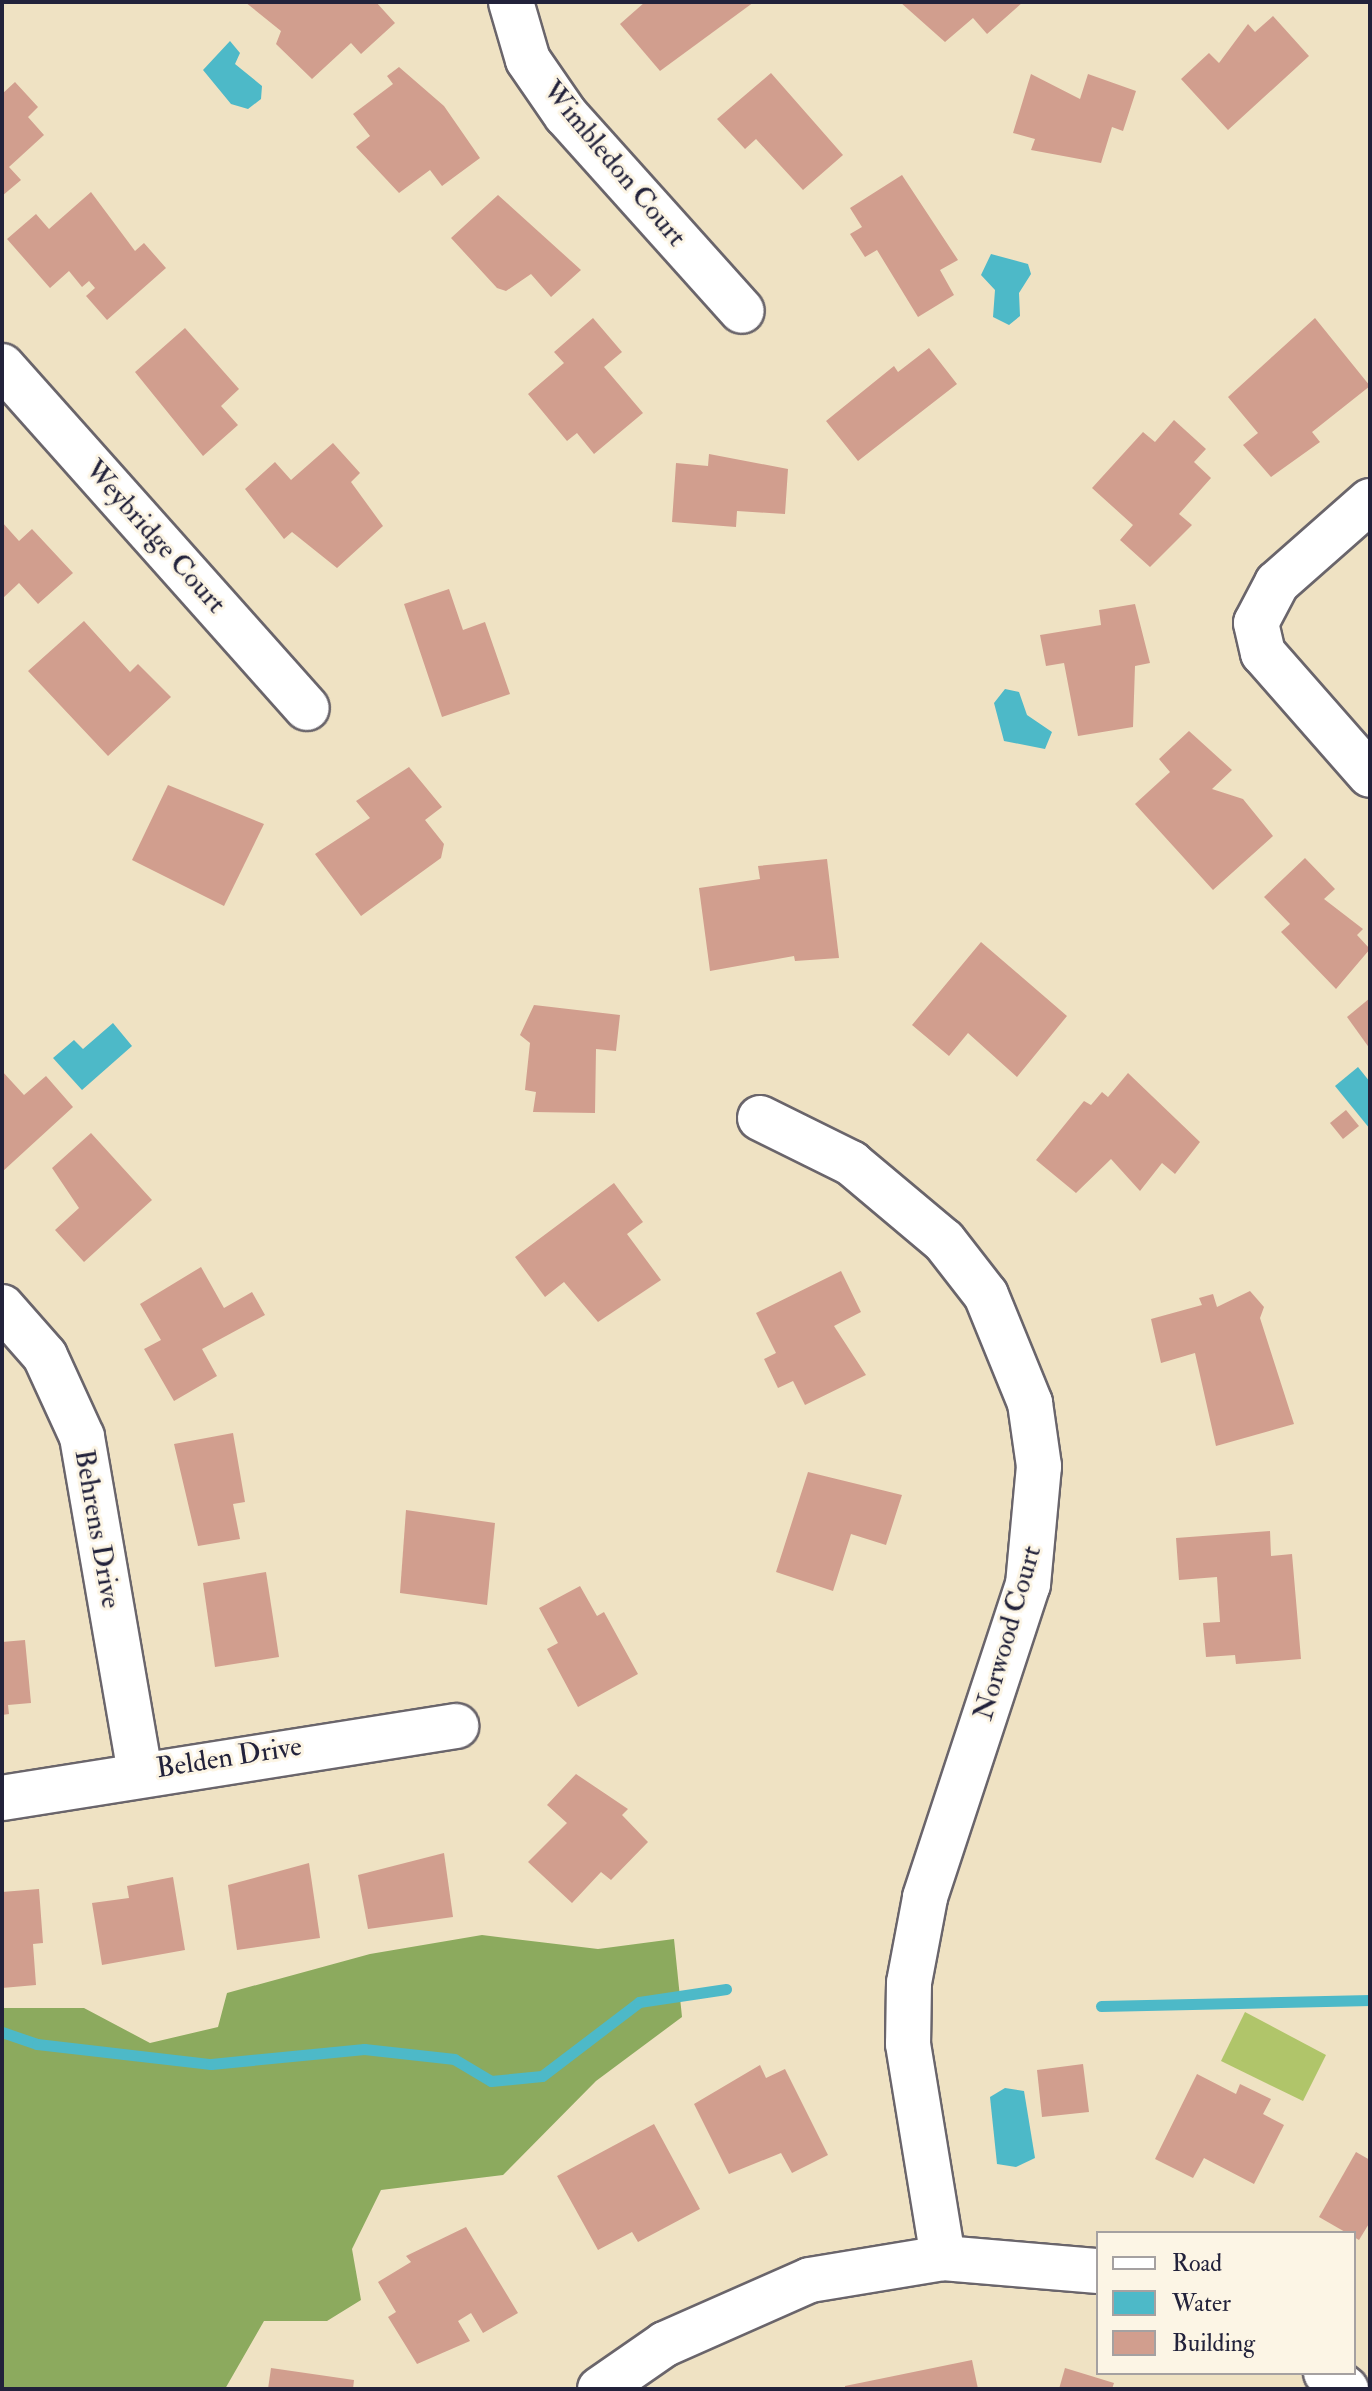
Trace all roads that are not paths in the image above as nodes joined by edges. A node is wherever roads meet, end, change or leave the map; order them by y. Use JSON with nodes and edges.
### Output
{"nodes":[{"id":1,"x":511,"y":2,"type":"edge"},
{"id":2,"x":742,"y":311,"type":"dead end"},
{"id":3,"x":2,"y":366,"type":"edge"},
{"id":4,"x":1370,"y":501,"type":"edge"},
{"id":5,"x":307,"y":708,"type":"dead end"},
{"id":6,"x":1370,"y":775,"type":"edge"},
{"id":7,"x":760,"y":1118,"type":"dead end"},
{"id":8,"x":2,"y":1307,"type":"edge"},
{"id":9,"x":456,"y":1726,"type":"dead end"},
{"id":10,"x":140,"y":1772,"type":"junction"},
{"id":11,"x":2,"y":1798,"type":"edge"},
{"id":12,"x":943,"y":2258,"type":"junction"},
{"id":13,"x":1096,"y":2271,"type":"edge"},
{"id":14,"x":1328,"y":2375,"type":"edge"},
{"id":15,"x":600,"y":2389,"type":"edge"},
{"id":16,"x":1346,"y":2389,"type":"edge"}],
"edges":[{"from":1,"to":2,"type":"street","name":"Wimbledon Court"},
{"from":3,"to":5,"type":"street","name":"Weybridge Court"},
{"from":4,"to":6,"type":"street"},
{"from":7,"to":12,"type":"street","name":"Norwood Court"},
{"from":8,"to":10,"type":"street","name":"Behrens Drive"},
{"from":9,"to":10,"type":"street","name":"Belden Drive"},
{"from":10,"to":11,"type":"street","name":"Belden Drive"},
{"from":12,"to":13,"type":"street"},
{"from":12,"to":15,"type":"street"},
{"from":14,"to":16,"type":"street"}]}
